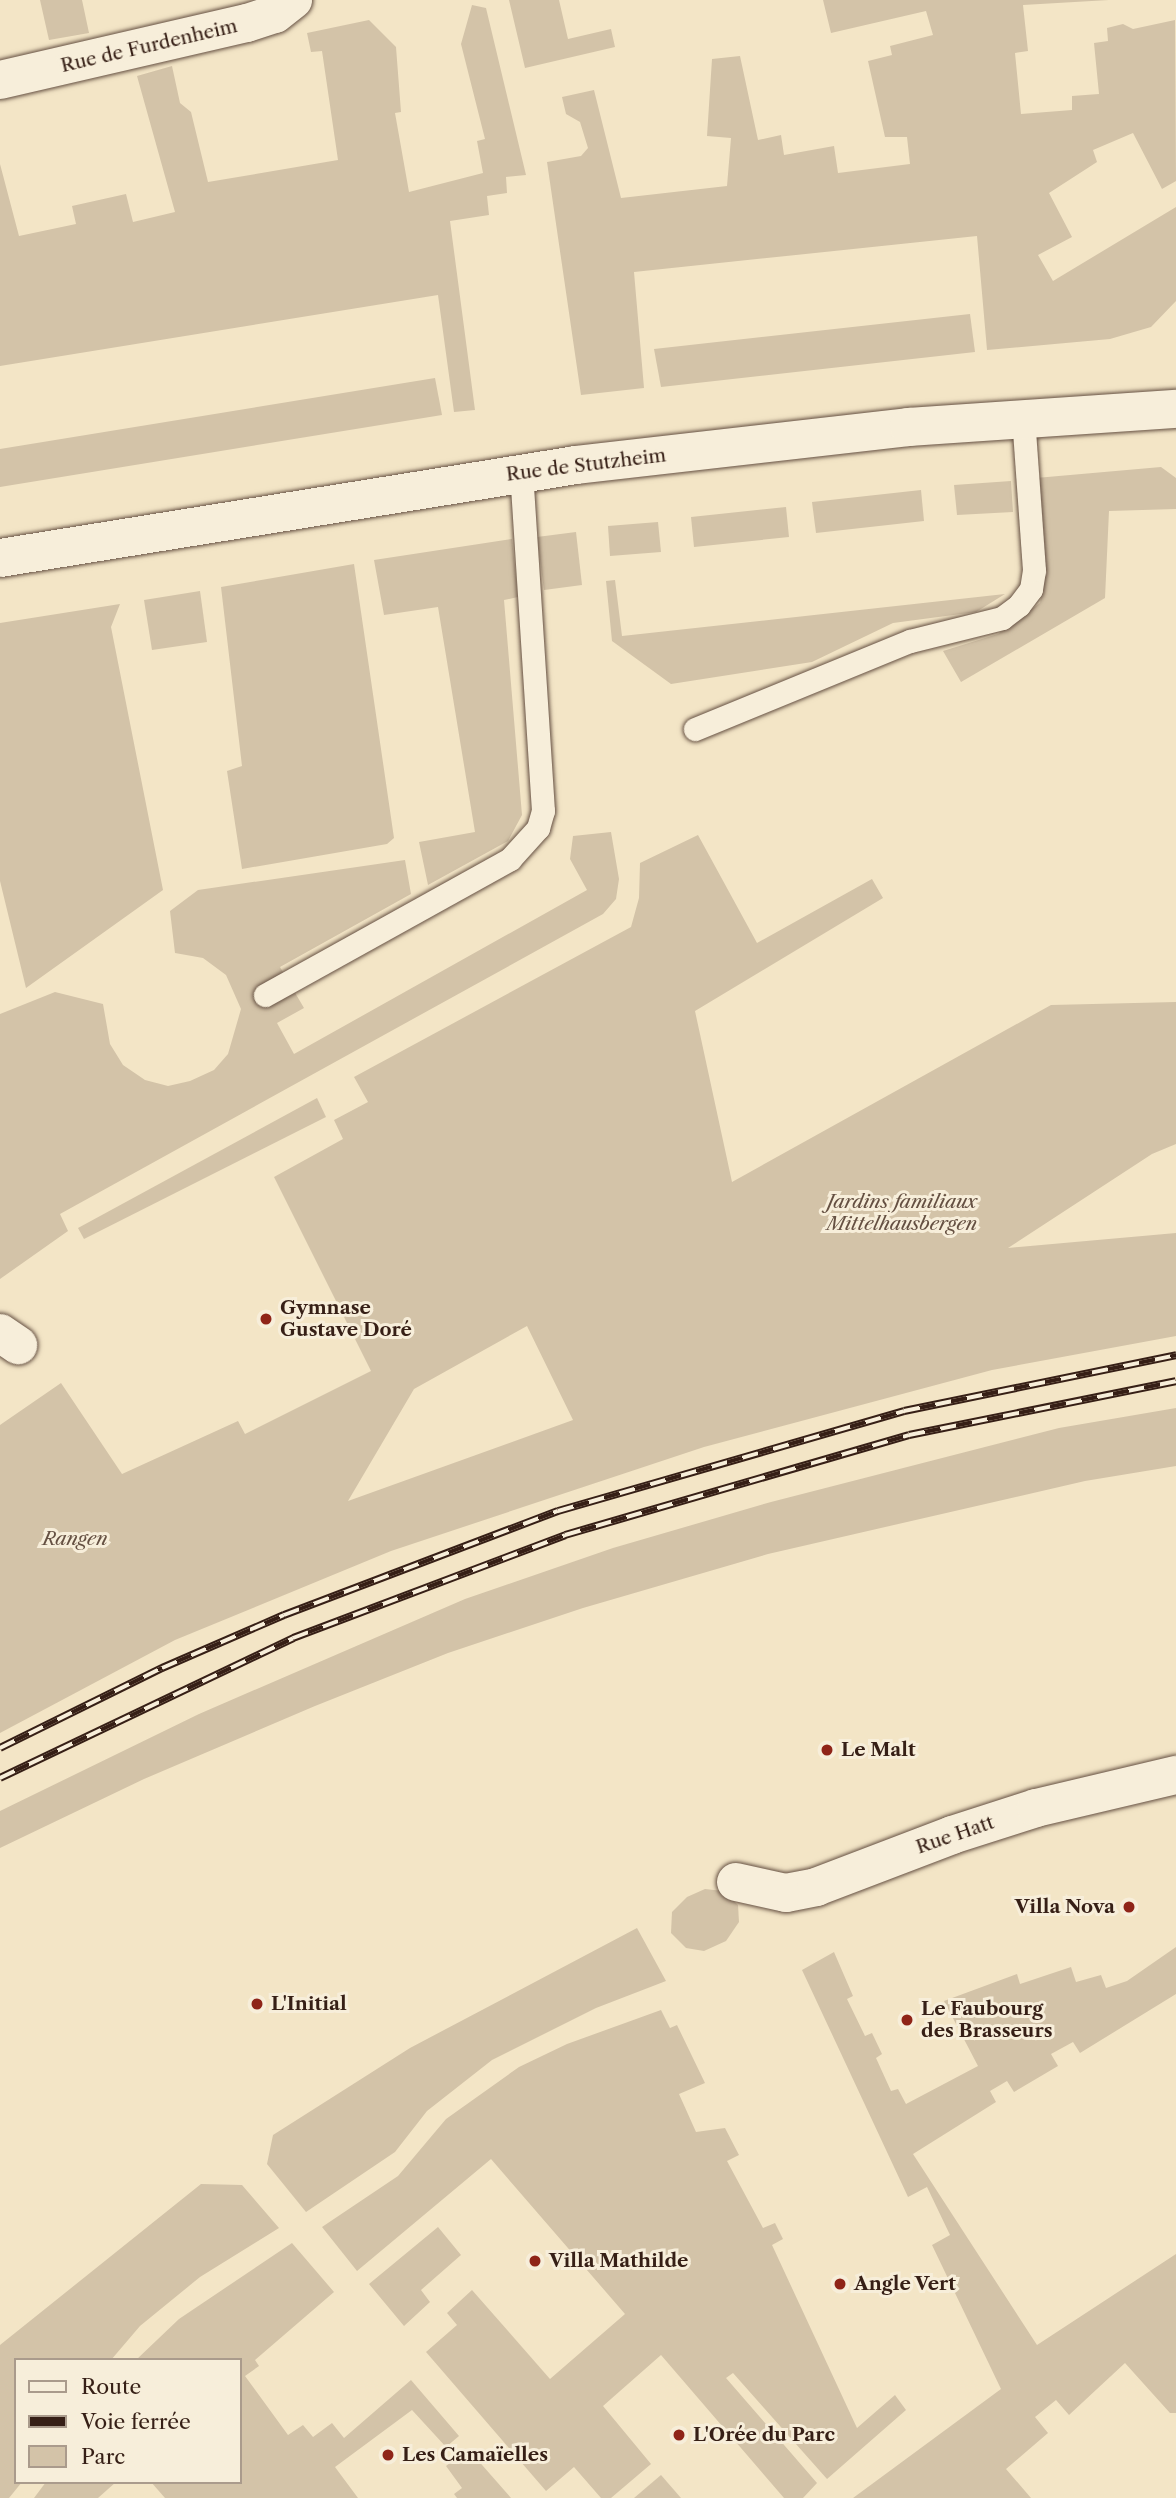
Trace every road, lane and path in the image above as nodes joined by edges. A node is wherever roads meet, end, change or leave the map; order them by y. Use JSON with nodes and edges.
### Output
{"nodes":[{"id":1,"x":293,"y":0,"type":"edge"},
{"id":2,"x":0,"y":80,"type":"edge"},
{"id":3,"x":1176,"y":410,"type":"edge"},
{"id":4,"x":1023,"y":418,"type":"junction"},
{"id":5,"x":521,"y":472,"type":"junction"},
{"id":6,"x":0,"y":558,"type":"edge"},
{"id":7,"x":695,"y":729,"type":"dead end"},
{"id":8,"x":265,"y":995,"type":"dead end"},
{"id":9,"x":1176,"y":1774,"type":"edge"},
{"id":10,"x":736,"y":1882,"type":"dead end"}],
"edges":[{"from":1,"to":2,"type":"street","name":"Rue de Furdenheim"},
{"from":3,"to":4,"type":"street","name":"Rue de Stutzheim"},
{"from":4,"to":5,"type":"street","name":"Rue de Stutzheim"},
{"from":4,"to":7,"type":"lane"},
{"from":5,"to":6,"type":"street","name":"Rue de Stutzheim"},
{"from":5,"to":8,"type":"lane"},
{"from":9,"to":10,"type":"street","name":"Rue Hatt"}]}
